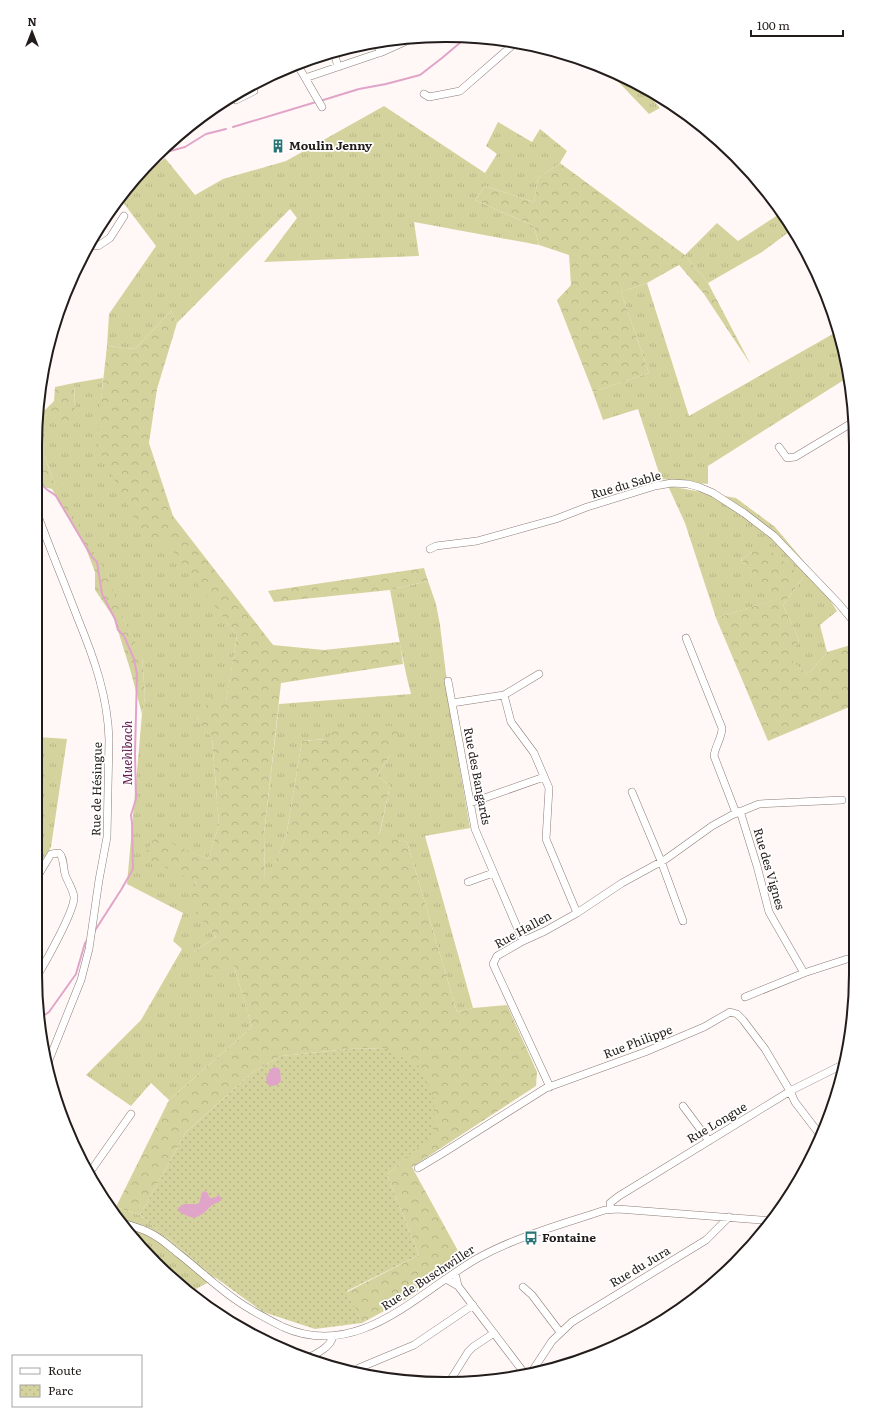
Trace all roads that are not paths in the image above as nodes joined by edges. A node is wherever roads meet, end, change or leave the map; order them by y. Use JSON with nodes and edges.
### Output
{"nodes":[{"id":1,"x":399,"y":45,"type":"edge"},
{"id":2,"x":510,"y":47,"type":"edge"},
{"id":3,"x":379,"y":48,"type":"edge"},
{"id":4,"x":380,"y":53,"type":"junction"},
{"id":5,"x":335,"y":58,"type":"edge"},
{"id":6,"x":338,"y":67,"type":"junction"},
{"id":7,"x":300,"y":69,"type":"edge"},
{"id":8,"x":305,"y":78,"type":"junction"},
{"id":9,"x":254,"y":91,"type":"dead end"},
{"id":10,"x":424,"y":94,"type":"dead end"},
{"id":11,"x":244,"y":96,"type":"edge"},
{"id":12,"x":321,"y":106,"type":"dead end"},
{"id":13,"x":124,"y":216,"type":"dead end"},
{"id":14,"x":95,"y":246,"type":"edge"},
{"id":15,"x":848,"y":425,"type":"edge"},
{"id":16,"x":779,"y":447,"type":"dead end"},
{"id":17,"x":42,"y":526,"type":"edge"},
{"id":18,"x":430,"y":549,"type":"dead end"},
{"id":19,"x":849,"y":616,"type":"edge"},
{"id":20,"x":686,"y":638,"type":"dead end"},
{"id":21,"x":539,"y":674,"type":"dead end"},
{"id":22,"x":448,"y":681,"type":"dead end"},
{"id":23,"x":504,"y":695,"type":"junction"},
{"id":24,"x":452,"y":704,"type":"junction"},
{"id":25,"x":544,"y":777,"type":"junction"},
{"id":26,"x":632,"y":792,"type":"dead end"},
{"id":27,"x":842,"y":800,"type":"dead end"},
{"id":28,"x":470,"y":803,"type":"junction"},
{"id":29,"x":738,"y":812,"type":"junction"},
{"id":30,"x":661,"y":861,"type":"junction"},
{"id":31,"x":42,"y":868,"type":"edge"},
{"id":32,"x":493,"y":873,"type":"junction"},
{"id":33,"x":468,"y":882,"type":"dead end"},
{"id":34,"x":577,"y":913,"type":"junction"},
{"id":35,"x":683,"y":921,"type":"dead end"},
{"id":36,"x":523,"y":942,"type":"junction"},
{"id":37,"x":849,"y":959,"type":"edge"},
{"id":38,"x":42,"y":967,"type":"edge"},
{"id":39,"x":804,"y":973,"type":"junction"},
{"id":40,"x":745,"y":997,"type":"dead end"},
{"id":41,"x":51,"y":1056,"type":"edge"},
{"id":42,"x":837,"y":1067,"type":"edge"},
{"id":43,"x":550,"y":1087,"type":"junction"},
{"id":44,"x":790,"y":1091,"type":"junction"},
{"id":45,"x":683,"y":1106,"type":"dead end"},
{"id":46,"x":131,"y":1114,"type":"dead end"},
{"id":47,"x":817,"y":1131,"type":"edge"},
{"id":48,"x":709,"y":1141,"type":"junction"},
{"id":49,"x":93,"y":1168,"type":"edge"},
{"id":50,"x":418,"y":1168,"type":"dead end"},
{"id":51,"x":611,"y":1209,"type":"junction"},
{"id":52,"x":728,"y":1217,"type":"junction"},
{"id":53,"x":765,"y":1220,"type":"edge"},
{"id":54,"x":130,"y":1225,"type":"edge"},
{"id":55,"x":455,"y":1273,"type":"junction"},
{"id":56,"x":446,"y":1279,"type":"junction"},
{"id":57,"x":458,"y":1286,"type":"junction"},
{"id":58,"x":523,"y":1287,"type":"dead end"},
{"id":59,"x":473,"y":1305,"type":"junction"},
{"id":60,"x":560,"y":1332,"type":"junction"},
{"id":61,"x":494,"y":1333,"type":"junction"},
{"id":62,"x":324,"y":1336,"type":"junction"},
{"id":63,"x":334,"y":1336,"type":"junction"},
{"id":64,"x":318,"y":1353,"type":"junction"},
{"id":65,"x":314,"y":1355,"type":"edge"},
{"id":66,"x":535,"y":1366,"type":"edge"},
{"id":67,"x":360,"y":1367,"type":"edge"},
{"id":68,"x":522,"y":1369,"type":"edge"},
{"id":69,"x":453,"y":1377,"type":"edge"}],
"edges":[{"from":1,"to":4,"type":"street"},
{"from":2,"to":10,"type":"street"},
{"from":3,"to":4,"type":"street"},
{"from":4,"to":6,"type":"street"},
{"from":5,"to":6,"type":"street"},
{"from":6,"to":8,"type":"street"},
{"from":7,"to":8,"type":"street"},
{"from":8,"to":12,"type":"street"},
{"from":9,"to":11,"type":"street"},
{"from":13,"to":14,"type":"street"},
{"from":15,"to":16,"type":"street"},
{"from":17,"to":41,"type":"street","name":"Rue de Hésingue"},
{"from":18,"to":19,"type":"street","name":"Rue du Sable"},
{"from":20,"to":29,"type":"street","name":"Rue des Vignes"},
{"from":21,"to":23,"type":"street"},
{"from":22,"to":24,"type":"street","name":"Rue des Bangards"},
{"from":23,"to":24,"type":"street"},
{"from":23,"to":25,"type":"street"},
{"from":24,"to":28,"type":"street","name":"Rue des Bangards"},
{"from":25,"to":28,"type":"street"},
{"from":25,"to":34,"type":"street"},
{"from":26,"to":30,"type":"street"},
{"from":27,"to":29,"type":"street","name":"Rue Hallen"},
{"from":28,"to":32,"type":"street","name":"Rue des Bangards"},
{"from":29,"to":30,"type":"street","name":"Rue Hallen"},
{"from":29,"to":39,"type":"street","name":"Rue des Vignes"},
{"from":30,"to":34,"type":"street","name":"Rue Hallen"},
{"from":30,"to":35,"type":"street"},
{"from":31,"to":38,"type":"street"},
{"from":32,"to":33,"type":"street"},
{"from":32,"to":36,"type":"street","name":"Rue des Bangards"},
{"from":34,"to":36,"type":"street","name":"Rue Hallen"},
{"from":36,"to":43,"type":"street","name":"Rue Hallen"},
{"from":37,"to":39,"type":"street"},
{"from":39,"to":40,"type":"street"},
{"from":42,"to":44,"type":"street","name":"Rue Longue"},
{"from":43,"to":44,"type":"street","name":"Rue Philippe"},
{"from":43,"to":50,"type":"street","name":"Rue Philippe"},
{"from":44,"to":47,"type":"street","name":"Rue Philippe"},
{"from":44,"to":48,"type":"street","name":"Rue Longue"},
{"from":45,"to":48,"type":"street"},
{"from":46,"to":49,"type":"street"},
{"from":48,"to":51,"type":"street","name":"Rue Longue"},
{"from":51,"to":52,"type":"street","name":"Rue de Buschwiller"},
{"from":51,"to":55,"type":"street","name":"Rue de Buschwiller"},
{"from":52,"to":53,"type":"street","name":"Rue de Buschwiller"},
{"from":52,"to":60,"type":"street","name":"Rue du Jura"},
{"from":54,"to":62,"type":"street","name":"Rue de Buschwiller"},
{"from":55,"to":56,"type":"street","name":"Rue de Buschwiller"},
{"from":55,"to":57,"type":"street"},
{"from":56,"to":57,"type":"street"},
{"from":56,"to":63,"type":"street","name":"Rue de Buschwiller"},
{"from":57,"to":59,"type":"street"},
{"from":58,"to":60,"type":"street"},
{"from":59,"to":61,"type":"street"},
{"from":59,"to":67,"type":"street"},
{"from":60,"to":66,"type":"street","name":"Rue du Jura"},
{"from":61,"to":68,"type":"street"},
{"from":61,"to":69,"type":"street"},
{"from":62,"to":63,"type":"street","name":"Rue de Buschwiller"},
{"from":62,"to":64,"type":"street"},
{"from":63,"to":64,"type":"street"},
{"from":64,"to":65,"type":"street"}]}
